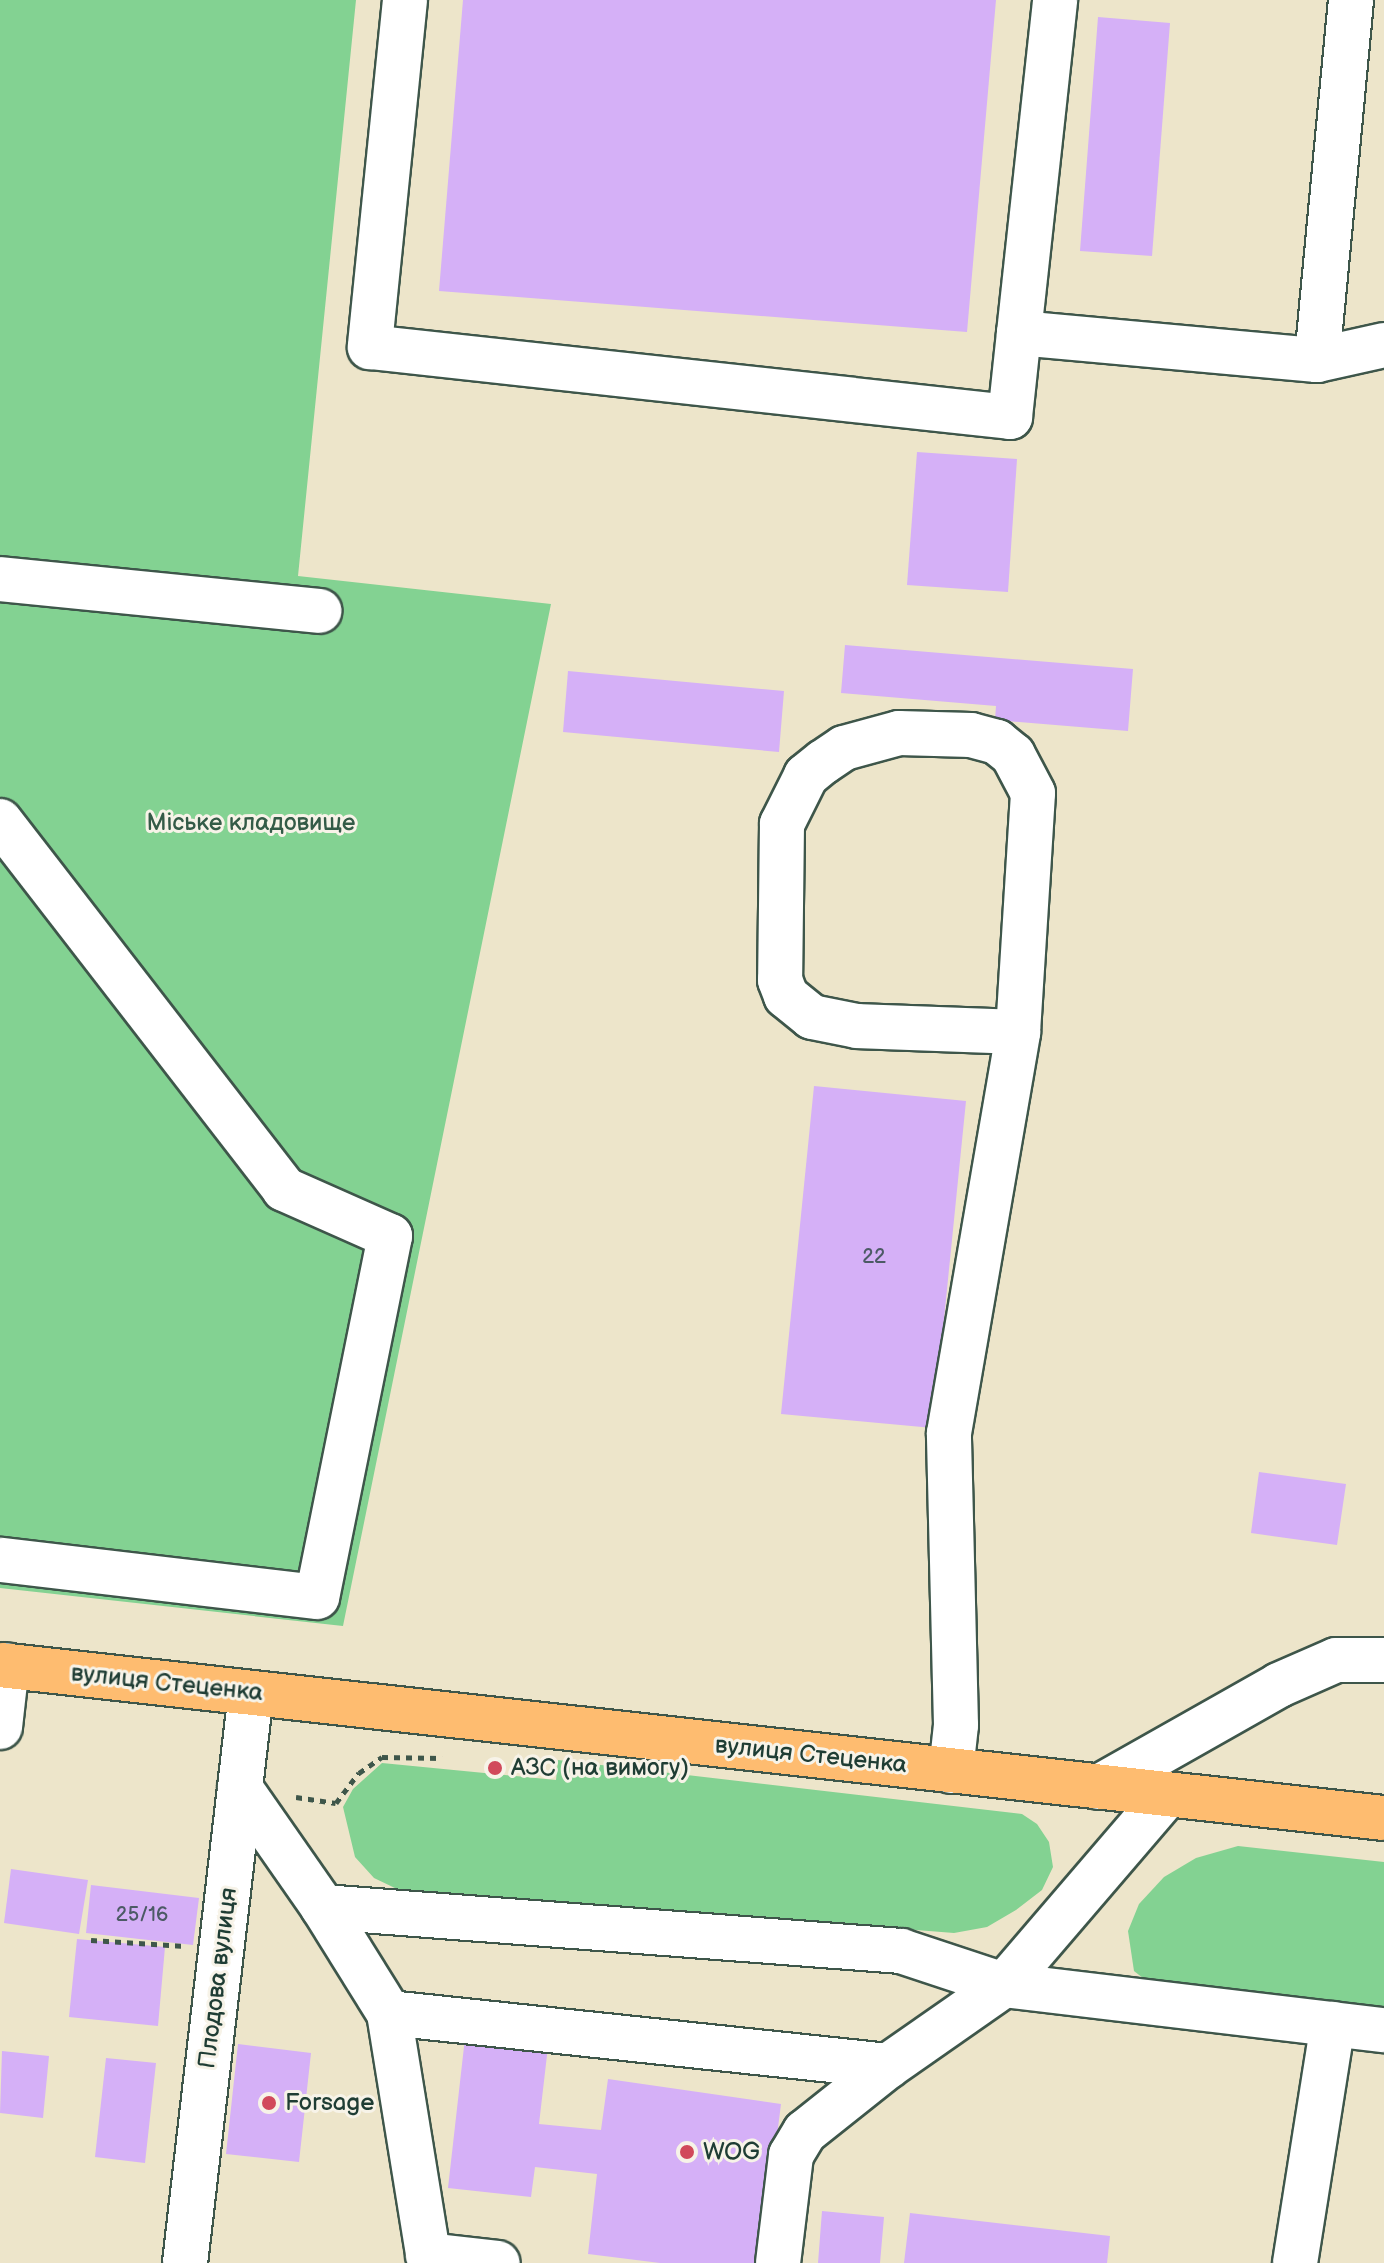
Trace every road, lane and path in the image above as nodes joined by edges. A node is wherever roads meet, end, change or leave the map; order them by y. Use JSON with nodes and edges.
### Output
{"nodes":[{"id":1,"x":405,"y":0,"type":"edge"},
{"id":2,"x":1055,"y":0,"type":"edge"},
{"id":3,"x":1351,"y":0,"type":"edge"},
{"id":4,"x":1019,"y":333,"type":"junction"},
{"id":5,"x":1384,"y":345,"type":"edge"},
{"id":6,"x":1317,"y":360,"type":"junction"},
{"id":7,"x":0,"y":579,"type":"edge"},
{"id":8,"x":319,"y":611,"type":"dead end"},
{"id":9,"x":0,"y":821,"type":"edge"},
{"id":10,"x":1018,"y":1032,"type":"junction"},
{"id":11,"x":0,"y":1560,"type":"edge"},
{"id":12,"x":1384,"y":1660,"type":"edge"},
{"id":13,"x":4,"y":1665,"type":"edge"},
{"id":14,"x":251,"y":1693,"type":"junction"},
{"id":15,"x":0,"y":1727,"type":"edge"},
{"id":16,"x":453,"y":1759,"type":"dead end"},
{"id":17,"x":951,"y":1771,"type":"junction"},
{"id":18,"x":1099,"y":1787,"type":"junction"},
{"id":19,"x":240,"y":1788,"type":"junction"},
{"id":20,"x":1167,"y":1795,"type":"junction"},
{"id":21,"x":1384,"y":1818,"type":"edge"},
{"id":22,"x":323,"y":1907,"type":"junction"},
{"id":23,"x":91,"y":1940,"type":"dead end"},
{"id":24,"x":221,"y":1950,"type":"junction"},
{"id":25,"x":1004,"y":1985,"type":"junction"},
{"id":26,"x":389,"y":2013,"type":"junction"},
{"id":27,"x":1333,"y":2024,"type":"junction"},
{"id":28,"x":1384,"y":2030,"type":"edge"},
{"id":29,"x":888,"y":2066,"type":"junction"},
{"id":30,"x":185,"y":2263,"type":"edge"},
{"id":31,"x":498,"y":2263,"type":"edge"},
{"id":32,"x":778,"y":2263,"type":"edge"},
{"id":33,"x":1295,"y":2263,"type":"edge"}],
"edges":[{"from":1,"to":4,"type":"street"},
{"from":2,"to":4,"type":"street"},
{"from":3,"to":6,"type":"street"},
{"from":4,"to":6,"type":"street"},
{"from":5,"to":6,"type":"street"},
{"from":7,"to":8,"type":"street"},
{"from":9,"to":11,"type":"street"},
{"from":10,"to":10,"type":"street"},
{"from":10,"to":17,"type":"street"},
{"from":12,"to":18,"type":"street"},
{"from":13,"to":14,"type":"main road","name":"вулиця Стеценка"},
{"from":13,"to":15,"type":"street"},
{"from":14,"to":17,"type":"main road","name":"вулиця Стеценка"},
{"from":14,"to":19,"type":"street","name":"Плодова вулиця"},
{"from":16,"to":19,"type":"path"},
{"from":17,"to":18,"type":"main road","name":"вулиця Стеценка"},
{"from":18,"to":20,"type":"main road","name":"вулиця Стеценка"},
{"from":19,"to":22,"type":"street"},
{"from":19,"to":24,"type":"street","name":"Плодова вулиця"},
{"from":20,"to":21,"type":"main road","name":"вулиця Стеценка"},
{"from":20,"to":25,"type":"street"},
{"from":22,"to":25,"type":"street"},
{"from":22,"to":26,"type":"street"},
{"from":23,"to":24,"type":"path"},
{"from":24,"to":30,"type":"street","name":"Плодова вулиця"},
{"from":25,"to":27,"type":"street"},
{"from":25,"to":29,"type":"street"},
{"from":26,"to":29,"type":"street"},
{"from":26,"to":31,"type":"street"},
{"from":27,"to":28,"type":"street"},
{"from":27,"to":33,"type":"street"},
{"from":29,"to":32,"type":"street"}]}
